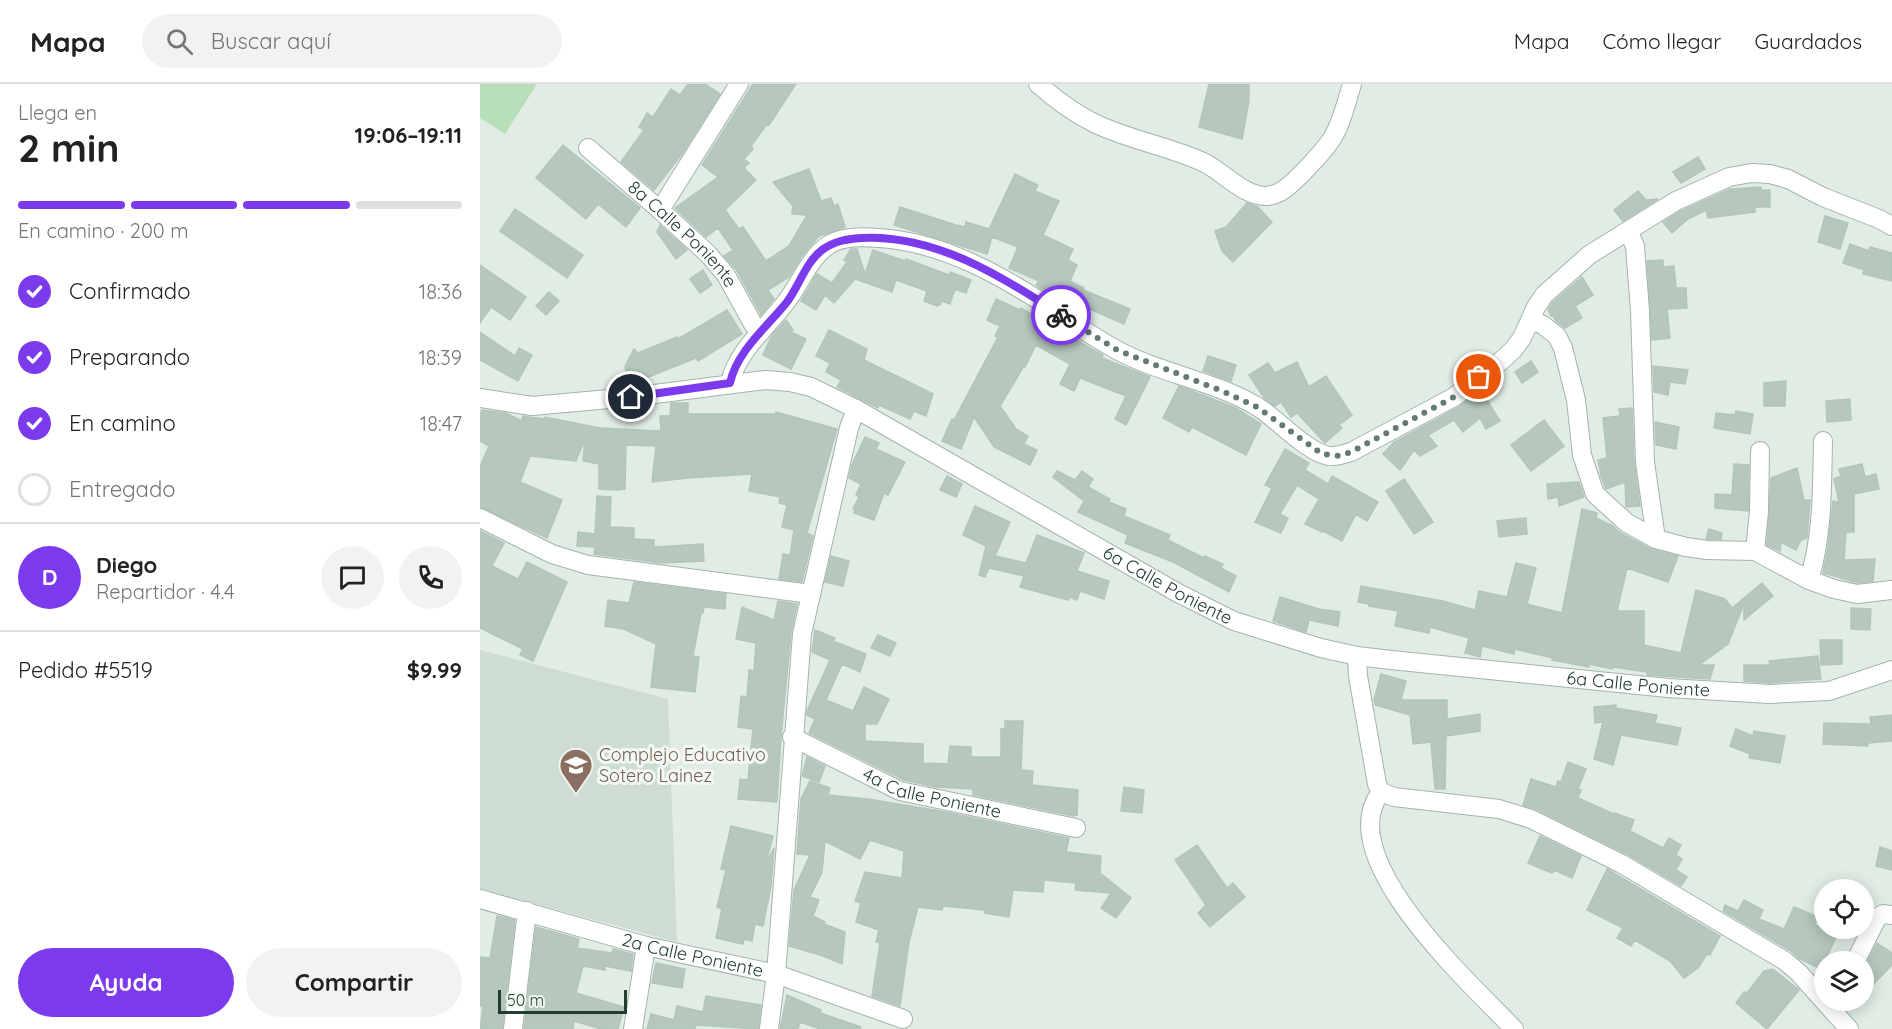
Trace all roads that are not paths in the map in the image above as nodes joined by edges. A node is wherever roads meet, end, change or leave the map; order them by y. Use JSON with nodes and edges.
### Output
{"nodes":[{"id":1,"x":739,"y":84,"type":"edge"},
{"id":2,"x":1038,"y":84,"type":"edge"},
{"id":3,"x":1353,"y":84,"type":"edge"},
{"id":4,"x":588,"y":148,"type":"dead end"},
{"id":5,"x":660,"y":210,"type":"junction"},
{"id":6,"x":1892,"y":226,"type":"edge"},
{"id":7,"x":1628,"y":231,"type":"junction"},
{"id":8,"x":1531,"y":320,"type":"junction"},
{"id":9,"x":760,"y":333,"type":"junction"},
{"id":10,"x":730,"y":383,"type":"junction"},
{"id":11,"x":480,"y":398,"type":"edge"},
{"id":12,"x":856,"y":409,"type":"junction"},
{"id":13,"x":1823,"y":441,"type":"dead end"},
{"id":14,"x":1760,"y":451,"type":"dead end"},
{"id":15,"x":480,"y":518,"type":"edge"},
{"id":16,"x":1656,"y":539,"type":"junction"},
{"id":17,"x":1755,"y":551,"type":"junction"},
{"id":18,"x":1809,"y":580,"type":"junction"},
{"id":19,"x":1892,"y":590,"type":"edge"},
{"id":20,"x":811,"y":594,"type":"junction"},
{"id":21,"x":1357,"y":656,"type":"junction"},
{"id":22,"x":1892,"y":670,"type":"edge"},
{"id":23,"x":792,"y":737,"type":"junction"},
{"id":24,"x":1381,"y":792,"type":"junction"},
{"id":25,"x":1076,"y":828,"type":"dead end"},
{"id":26,"x":480,"y":899,"type":"edge"},
{"id":27,"x":527,"y":911,"type":"junction"},
{"id":28,"x":1892,"y":915,"type":"edge"},
{"id":29,"x":646,"y":946,"type":"junction"},
{"id":30,"x":1861,"y":951,"type":"edge"},
{"id":31,"x":776,"y":974,"type":"junction"},
{"id":32,"x":1814,"y":989,"type":"edge"},
{"id":33,"x":1834,"y":1011,"type":"edge"},
{"id":34,"x":903,"y":1019,"type":"dead end"},
{"id":35,"x":513,"y":1029,"type":"edge"},
{"id":36,"x":633,"y":1029,"type":"edge"},
{"id":37,"x":769,"y":1029,"type":"edge"},
{"id":38,"x":1514,"y":1029,"type":"edge"},
{"id":39,"x":1849,"y":1029,"type":"edge"}],
"edges":[{"from":1,"to":5,"type":"street"},
{"from":2,"to":3,"type":"street"},
{"from":4,"to":5,"type":"street","name":"8a Calle Poniente"},
{"from":5,"to":9,"type":"street","name":"8a Calle Poniente"},
{"from":6,"to":7,"type":"street"},
{"from":7,"to":8,"type":"street"},
{"from":7,"to":16,"type":"street"},
{"from":8,"to":9,"type":"street"},
{"from":8,"to":16,"type":"street"},
{"from":9,"to":10,"type":"street"},
{"from":10,"to":11,"type":"street","name":"6a Calle Poniente"},
{"from":10,"to":12,"type":"street","name":"6a Calle Poniente"},
{"from":12,"to":20,"type":"street"},
{"from":12,"to":21,"type":"street","name":"6a Calle Poniente"},
{"from":13,"to":18,"type":"street"},
{"from":14,"to":17,"type":"street"},
{"from":15,"to":20,"type":"street"},
{"from":16,"to":17,"type":"street"},
{"from":17,"to":18,"type":"street"},
{"from":18,"to":19,"type":"street"},
{"from":20,"to":23,"type":"street"},
{"from":21,"to":22,"type":"street","name":"6a Calle Poniente"},
{"from":21,"to":24,"type":"street"},
{"from":23,"to":25,"type":"street","name":"4a Calle Poniente"},
{"from":23,"to":31,"type":"street"},
{"from":24,"to":32,"type":"street"},
{"from":24,"to":38,"type":"street"},
{"from":26,"to":27,"type":"street","name":"2a Calle Poniente"},
{"from":27,"to":29,"type":"street","name":"2a Calle Poniente"},
{"from":27,"to":35,"type":"street"},
{"from":28,"to":30,"type":"street"},
{"from":29,"to":31,"type":"street","name":"2a Calle Poniente"},
{"from":29,"to":36,"type":"street"},
{"from":31,"to":34,"type":"street","name":"2a Calle Poniente"},
{"from":31,"to":37,"type":"street"},
{"from":33,"to":39,"type":"street"}]}
